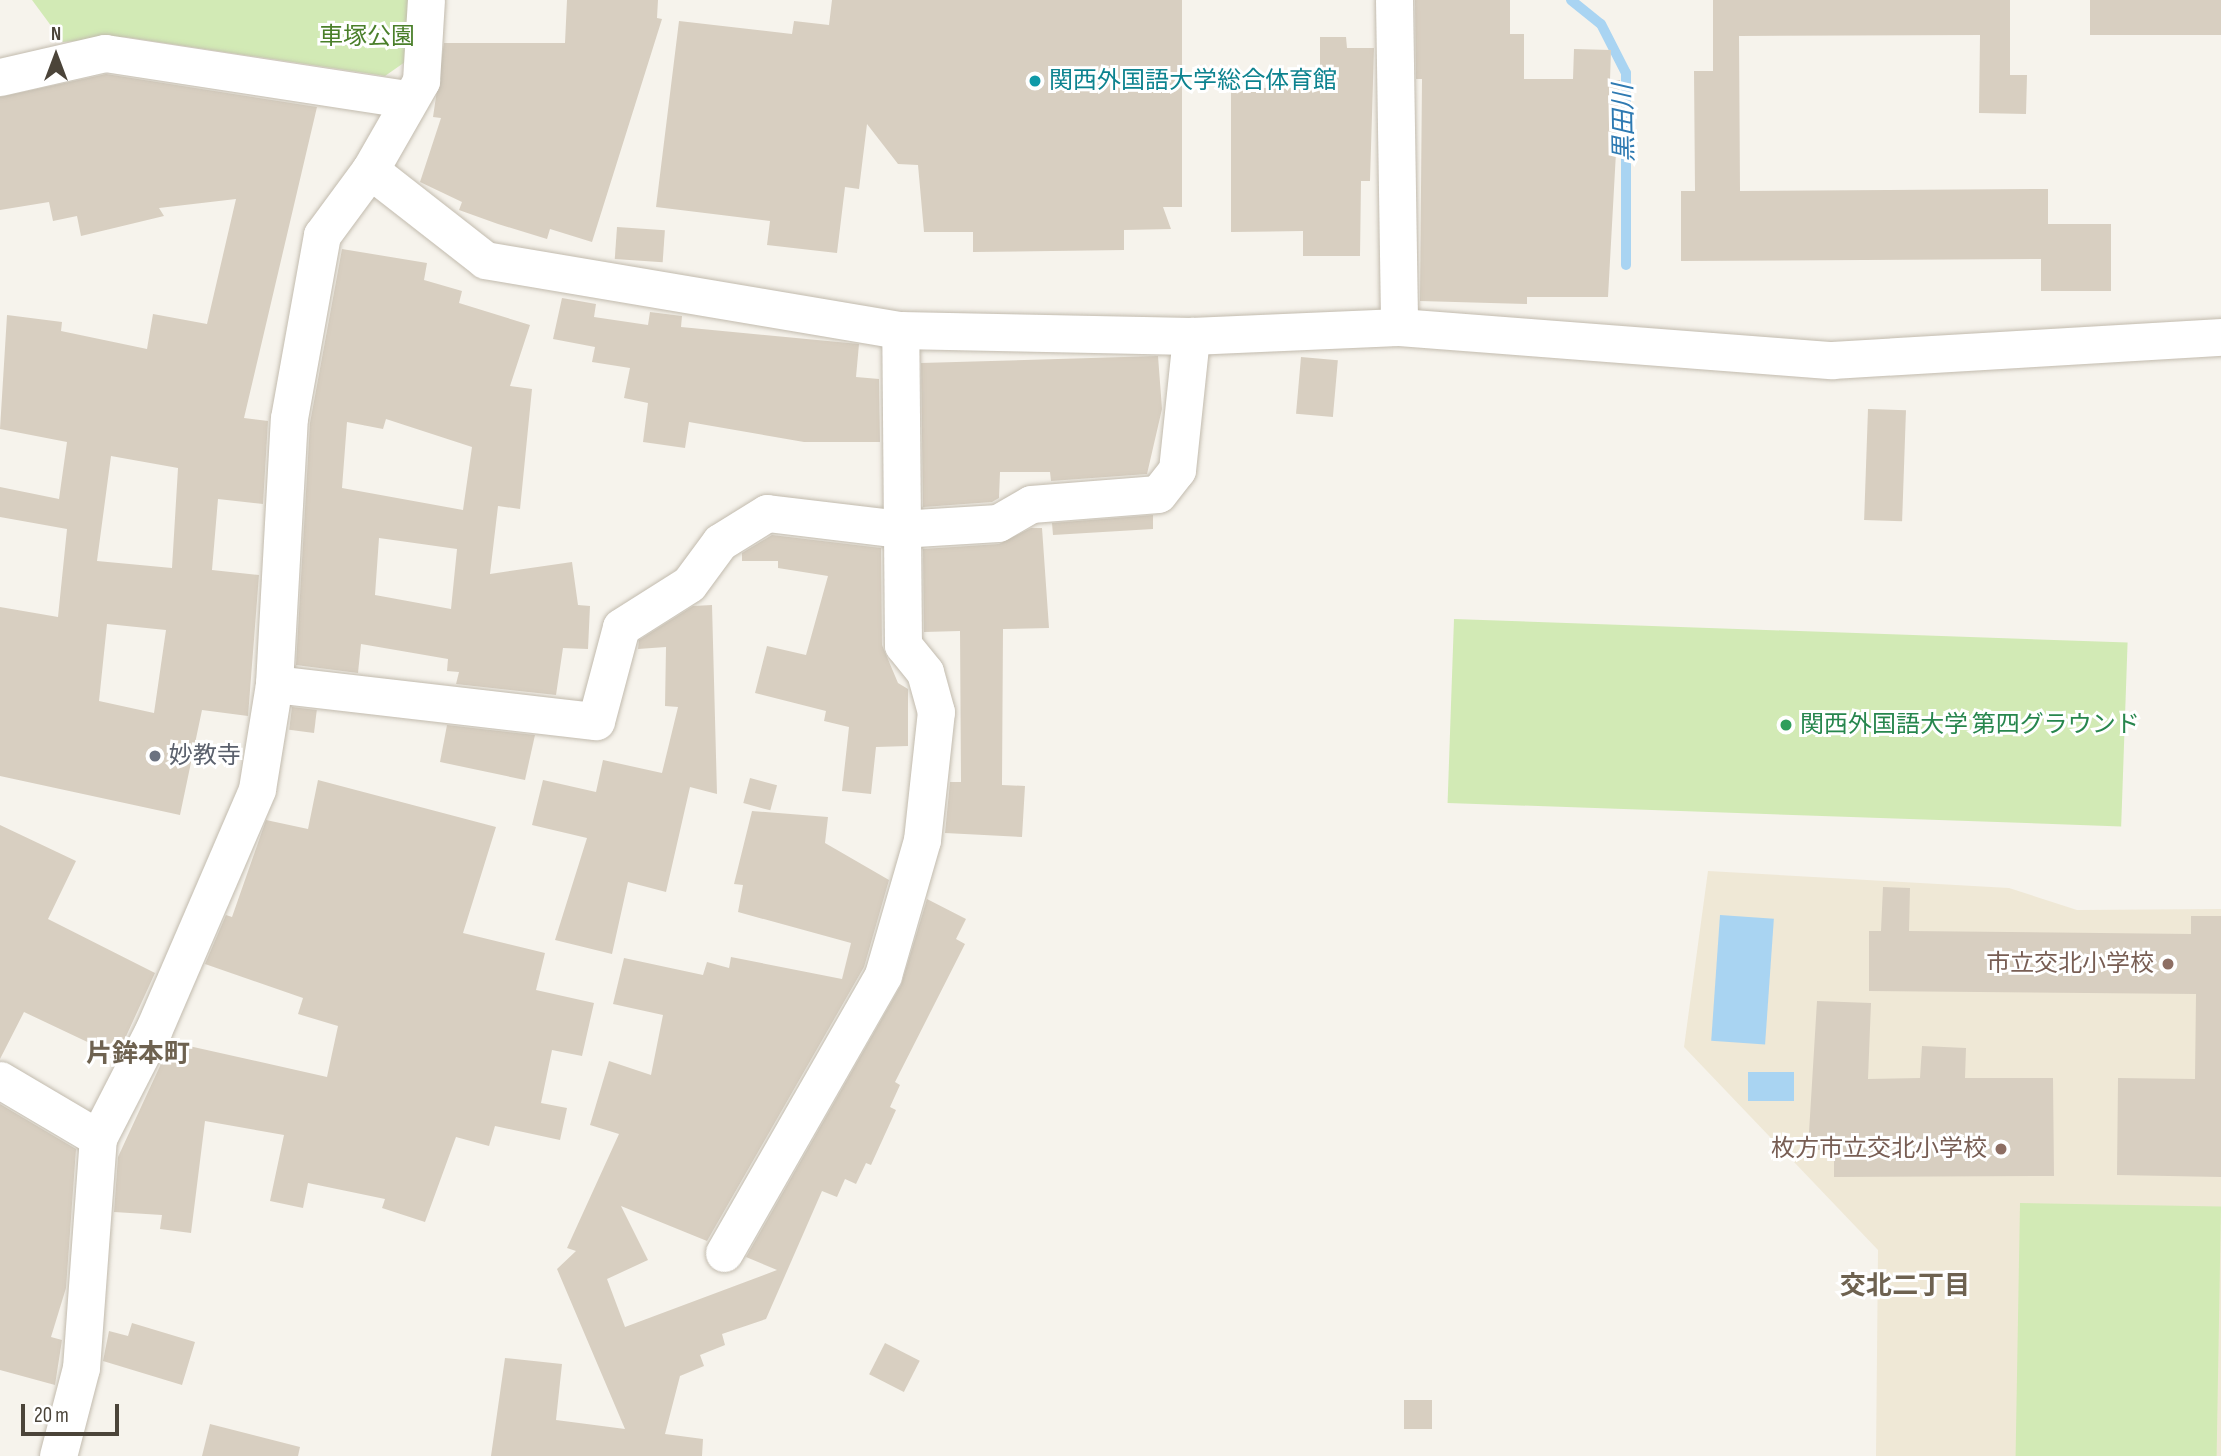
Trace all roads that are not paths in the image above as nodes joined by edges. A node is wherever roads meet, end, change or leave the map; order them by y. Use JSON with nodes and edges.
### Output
{"nodes":[{"id":1,"x":426,"y":0,"type":"edge"},
{"id":2,"x":1394,"y":0,"type":"edge"},
{"id":3,"x":0,"y":77,"type":"edge"},
{"id":4,"x":407,"y":99,"type":"junction"},
{"id":5,"x":370,"y":170,"type":"junction"},
{"id":6,"x":1399,"y":327,"type":"junction"},
{"id":7,"x":900,"y":330,"type":"junction"},
{"id":8,"x":1191,"y":336,"type":"junction"},
{"id":9,"x":2221,"y":337,"type":"edge"},
{"id":10,"x":899,"y":529,"type":"junction"},
{"id":11,"x":274,"y":684,"type":"junction"},
{"id":12,"x":0,"y":1080,"type":"edge"},
{"id":13,"x":98,"y":1138,"type":"junction"},
{"id":14,"x":724,"y":1253,"type":"dead end"},
{"id":15,"x":58,"y":1456,"type":"edge"}],
"edges":[{"from":1,"to":4,"type":"street"},
{"from":2,"to":6,"type":"street"},
{"from":3,"to":4,"type":"street"},
{"from":4,"to":5,"type":"street"},
{"from":5,"to":7,"type":"street"},
{"from":5,"to":11,"type":"street"},
{"from":6,"to":8,"type":"street"},
{"from":6,"to":9,"type":"street"},
{"from":7,"to":8,"type":"street"},
{"from":7,"to":10,"type":"street"},
{"from":8,"to":10,"type":"street"},
{"from":10,"to":11,"type":"street"},
{"from":10,"to":14,"type":"street"},
{"from":11,"to":13,"type":"street"},
{"from":12,"to":13,"type":"street"},
{"from":13,"to":15,"type":"street"}]}
